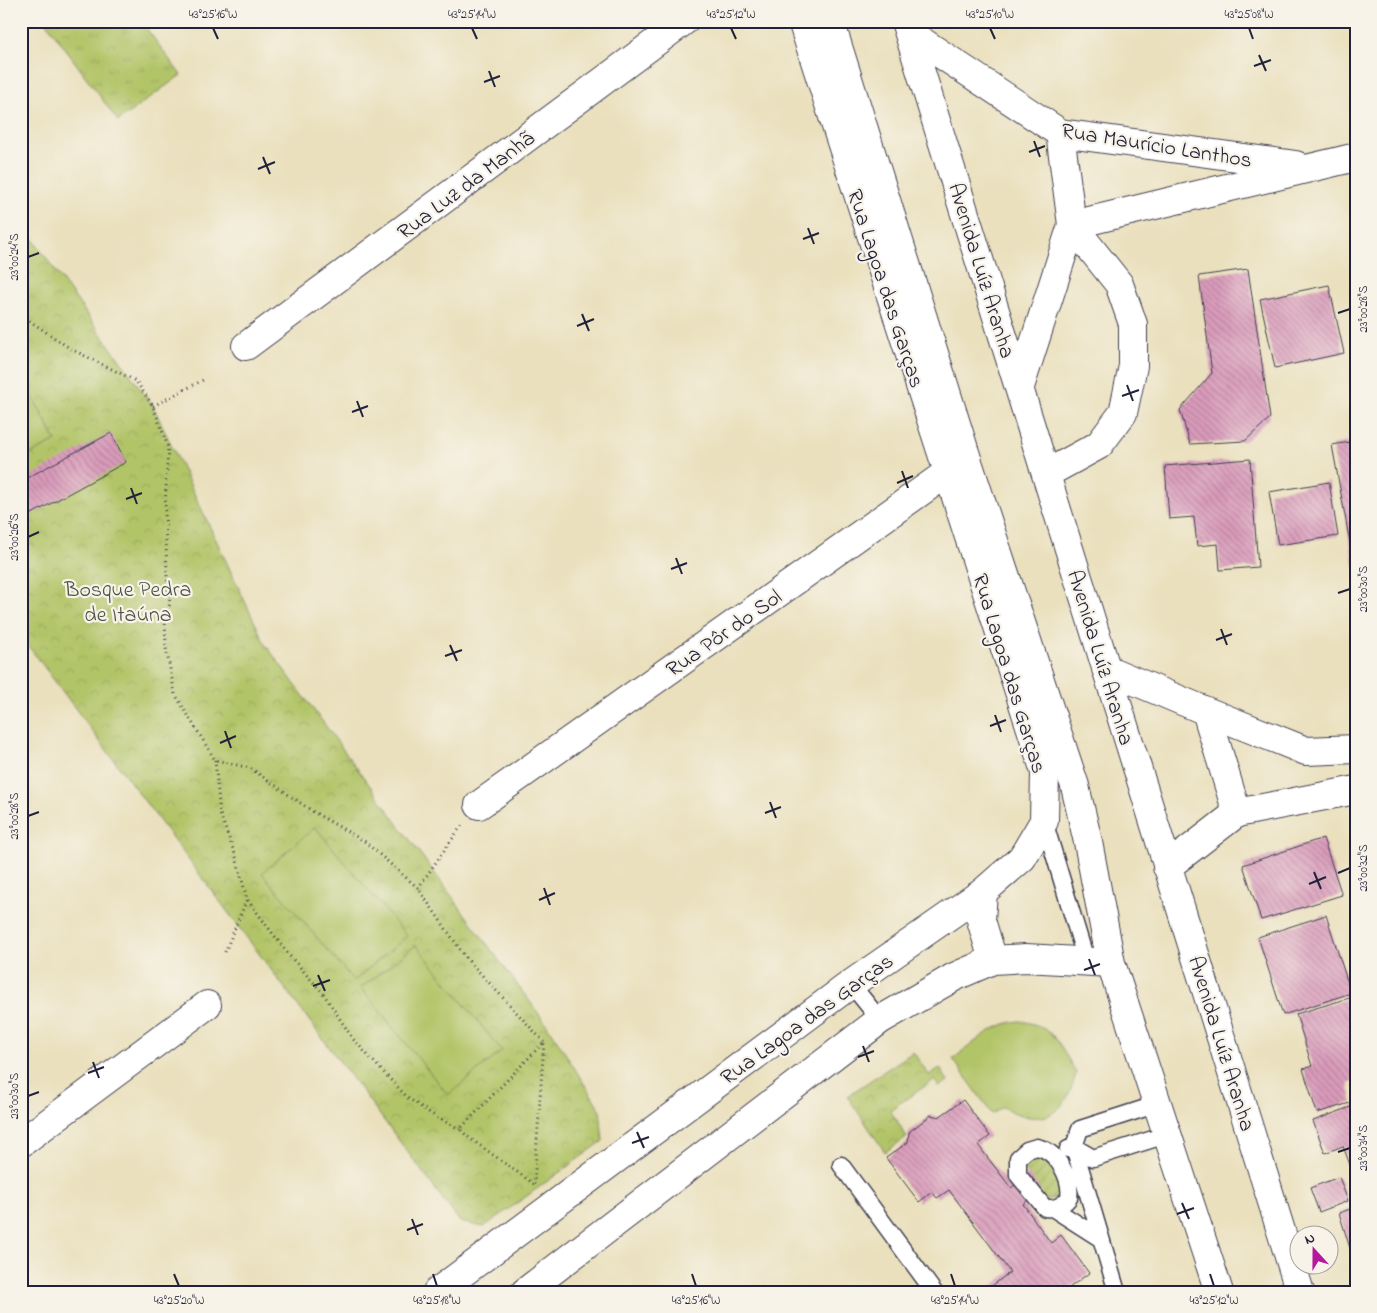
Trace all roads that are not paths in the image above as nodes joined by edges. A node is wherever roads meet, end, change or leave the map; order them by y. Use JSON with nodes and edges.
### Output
{"nodes":[{"id":1,"x":684,"y":21,"type":"edge"},
{"id":2,"x":802,"y":21,"type":"edge"},
{"id":3,"x":830,"y":21,"type":"edge"},
{"id":4,"x":907,"y":27,"type":"edge"},
{"id":5,"x":1060,"y":133,"type":"junction"},
{"id":6,"x":1356,"y":157,"type":"edge"},
{"id":7,"x":1312,"y":167,"type":"junction"},
{"id":8,"x":1072,"y":225,"type":"junction"},
{"id":9,"x":246,"y":346,"type":"dead end"},
{"id":10,"x":1020,"y":387,"type":"junction"},
{"id":11,"x":958,"y":469,"type":"junction"},
{"id":12,"x":1046,"y":474,"type":"junction"},
{"id":13,"x":1106,"y":669,"type":"junction"},
{"id":14,"x":1206,"y":712,"type":"junction"},
{"id":15,"x":1356,"y":749,"type":"edge"},
{"id":16,"x":1356,"y":790,"type":"edge"},
{"id":17,"x":1237,"y":813,"type":"junction"},
{"id":18,"x":471,"y":815,"type":"road end"},
{"id":19,"x":1044,"y":821,"type":"junction"},
{"id":20,"x":1168,"y":867,"type":"junction"},
{"id":21,"x":983,"y":892,"type":"junction"},
{"id":22,"x":993,"y":960,"type":"junction"},
{"id":23,"x":1099,"y":962,"type":"junction"},
{"id":24,"x":851,"y":984,"type":"junction"},
{"id":25,"x":207,"y":1005,"type":"dead end"},
{"id":26,"x":880,"y":1020,"type":"junction"},
{"id":27,"x":1158,"y":1104,"type":"junction"},
{"id":28,"x":1169,"y":1134,"type":"junction"},
{"id":29,"x":21,"y":1143,"type":"edge"},
{"id":30,"x":1074,"y":1147,"type":"junction"},
{"id":31,"x":1052,"y":1155,"type":"junction"},
{"id":32,"x":841,"y":1166,"type":"dead end"},
{"id":33,"x":1069,"y":1179,"type":"junction"},
{"id":34,"x":1054,"y":1209,"type":"junction"},
{"id":35,"x":1101,"y":1239,"type":"junction"},
{"id":36,"x":437,"y":1292,"type":"edge"},
{"id":37,"x":526,"y":1292,"type":"edge"},
{"id":38,"x":934,"y":1292,"type":"edge"},
{"id":39,"x":1117,"y":1292,"type":"edge"},
{"id":40,"x":1219,"y":1292,"type":"edge"},
{"id":41,"x":1300,"y":1292,"type":"edge"}],
"edges":[{"from":1,"to":9,"type":"street","name":"Rua Luz da Manhã"},
{"from":2,"to":11,"type":"street","name":"Rua Lagoa das Garças"},
{"from":3,"to":11,"type":"street"},
{"from":4,"to":5,"type":"street","name":"Rua Maurício Lanthos"},
{"from":4,"to":10,"type":"street","name":"Avenida Luíz Aranha"},
{"from":5,"to":7,"type":"street","name":"Rua Maurício Lanthos"},
{"from":5,"to":8,"type":"street"},
{"from":6,"to":7,"type":"street","name":"Rua Maurício Lanthos"},
{"from":7,"to":8,"type":"street","name":"Rua Maurício Lanthos"},
{"from":8,"to":10,"type":"street"},
{"from":8,"to":12,"type":"street"},
{"from":10,"to":12,"type":"street","name":"Avenida Luíz Aranha"},
{"from":11,"to":18,"type":"street","name":"Rua Pôr do Sol"},
{"from":11,"to":19,"type":"street","name":"Rua Lagoa das Garças"},
{"from":11,"to":23,"type":"street"},
{"from":12,"to":13,"type":"street","name":"Avenida Luíz Aranha"},
{"from":13,"to":14,"type":"street"},
{"from":13,"to":20,"type":"street","name":"Avenida Luíz Aranha"},
{"from":14,"to":15,"type":"street"},
{"from":14,"to":17,"type":"street"},
{"from":16,"to":17,"type":"street"},
{"from":17,"to":20,"type":"street"},
{"from":19,"to":21,"type":"street","name":"Rua Lagoa das Garças"},
{"from":19,"to":23,"type":"lane"},
{"from":20,"to":41,"type":"street","name":"Avenida Luíz Aranha"},
{"from":21,"to":22,"type":"street"},
{"from":21,"to":24,"type":"street","name":"Rua Lagoa das Garças"},
{"from":22,"to":23,"type":"street","name":"Rua Lagoa das Garças"},
{"from":22,"to":26,"type":"street","name":"Rua Lagoa das Garças"},
{"from":23,"to":27,"type":"street"},
{"from":24,"to":26,"type":"lane"},
{"from":24,"to":36,"type":"street","name":"Rua Lagoa das Garças"},
{"from":25,"to":29,"type":"street"},
{"from":26,"to":37,"type":"street","name":"Rua Lagoa das Garças"},
{"from":27,"to":28,"type":"street"},
{"from":27,"to":30,"type":"lane"},
{"from":28,"to":30,"type":"lane"},
{"from":28,"to":40,"type":"street"},
{"from":30,"to":31,"type":"lane"},
{"from":30,"to":35,"type":"lane"},
{"from":31,"to":33,"type":"lane"},
{"from":31,"to":34,"type":"lane"},
{"from":32,"to":38,"type":"lane"},
{"from":33,"to":34,"type":"lane"},
{"from":33,"to":35,"type":"lane"},
{"from":34,"to":35,"type":"lane"},
{"from":35,"to":39,"type":"lane"}]}
